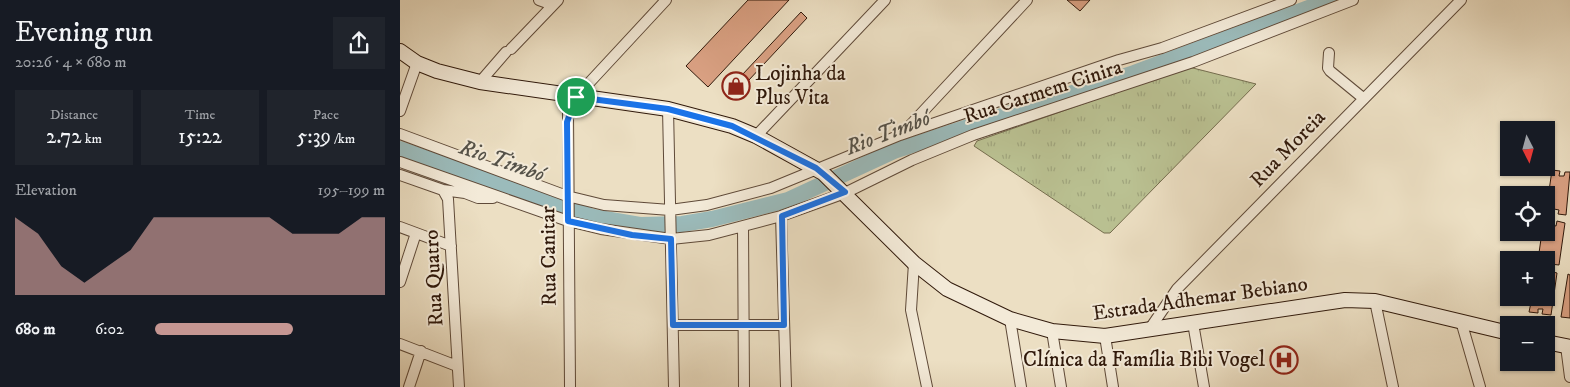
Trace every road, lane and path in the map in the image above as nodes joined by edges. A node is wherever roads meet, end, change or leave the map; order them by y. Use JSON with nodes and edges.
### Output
{"nodes":[{"id":1,"x":542,"y":0,"type":"edge"},
{"id":2,"x":666,"y":0,"type":"edge"},
{"id":3,"x":885,"y":0,"type":"edge"},
{"id":4,"x":1027,"y":0,"type":"edge"},
{"id":5,"x":1291,"y":0,"type":"edge"},
{"id":6,"x":1353,"y":0,"type":"edge"},
{"id":7,"x":1461,"y":0,"type":"edge"},
{"id":8,"x":556,"y":2,"type":"edge"},
{"id":9,"x":400,"y":52,"type":"edge"},
{"id":10,"x":1329,"y":53,"type":"dead end"},
{"id":11,"x":418,"y":63,"type":"junction"},
{"id":12,"x":480,"y":82,"type":"junction"},
{"id":13,"x":576,"y":97,"type":"junction"},
{"id":14,"x":1363,"y":98,"type":"junction"},
{"id":15,"x":668,"y":109,"type":"junction"},
{"id":16,"x":400,"y":111,"type":"edge"},
{"id":17,"x":400,"y":134,"type":"edge"},
{"id":18,"x":900,"y":135,"type":"junction"},
{"id":19,"x":756,"y":136,"type":"junction"},
{"id":20,"x":400,"y":162,"type":"edge"},
{"id":21,"x":820,"y":171,"type":"junction"},
{"id":22,"x":400,"y":175,"type":"edge"},
{"id":23,"x":442,"y":190,"type":"junction"},
{"id":24,"x":842,"y":190,"type":"junction"},
{"id":25,"x":499,"y":198,"type":"junction"},
{"id":26,"x":567,"y":198,"type":"junction"},
{"id":27,"x":670,"y":213,"type":"junction"},
{"id":28,"x":782,"y":216,"type":"junction"},
{"id":29,"x":568,"y":218,"type":"junction"},
{"id":30,"x":742,"y":226,"type":"junction"},
{"id":31,"x":400,"y":227,"type":"edge"},
{"id":32,"x":416,"y":233,"type":"junction"},
{"id":33,"x":671,"y":236,"type":"junction"},
{"id":34,"x":451,"y":246,"type":"junction"},
{"id":35,"x":914,"y":263,"type":"junction"},
{"id":36,"x":400,"y":282,"type":"edge"},
{"id":37,"x":1375,"y":301,"type":"junction"},
{"id":38,"x":1010,"y":319,"type":"junction"},
{"id":39,"x":1461,"y":321,"type":"junction"},
{"id":40,"x":1194,"y":323,"type":"junction"},
{"id":41,"x":673,"y":325,"type":"junction"},
{"id":42,"x":743,"y":325,"type":"junction"},
{"id":43,"x":784,"y":325,"type":"junction"},
{"id":44,"x":1149,"y":330,"type":"junction"},
{"id":45,"x":1052,"y":331,"type":"junction"},
{"id":46,"x":1500,"y":331,"type":"edge"},
{"id":47,"x":1105,"y":336,"type":"junction"},
{"id":48,"x":400,"y":344,"type":"edge"},
{"id":49,"x":1555,"y":344,"type":"edge"},
{"id":50,"x":1568,"y":346,"type":"edge"},
{"id":51,"x":421,"y":351,"type":"junction"},
{"id":52,"x":457,"y":366,"type":"junction"},
{"id":53,"x":1570,"y":377,"type":"edge"},
{"id":54,"x":409,"y":387,"type":"edge"},
{"id":55,"x":459,"y":387,"type":"edge"},
{"id":56,"x":570,"y":387,"type":"edge"},
{"id":57,"x":674,"y":387,"type":"edge"},
{"id":58,"x":744,"y":387,"type":"edge"},
{"id":59,"x":786,"y":387,"type":"edge"},
{"id":60,"x":927,"y":387,"type":"edge"},
{"id":61,"x":1020,"y":387,"type":"edge"},
{"id":62,"x":1061,"y":387,"type":"edge"},
{"id":63,"x":1113,"y":387,"type":"edge"},
{"id":64,"x":1204,"y":387,"type":"edge"},
{"id":65,"x":1392,"y":387,"type":"edge"},
{"id":66,"x":1480,"y":387,"type":"edge"}],
"edges":[{"from":1,"to":8,"type":"street"},
{"from":2,"to":13,"type":"street"},
{"from":3,"to":19,"type":"street"},
{"from":4,"to":18,"type":"street"},
{"from":5,"to":18,"type":"street","name":"Rua Carmem Cinira"},
{"from":6,"to":24,"type":"street","name":"Rua Carmem Cinira"},
{"from":7,"to":14,"type":"street","name":"Rua Moreia"},
{"from":8,"to":12,"type":"street"},
{"from":9,"to":11,"type":"main road","name":"Estrada Adhemar Bebiano"},
{"from":10,"to":14,"type":"street"},
{"from":11,"to":12,"type":"main road","name":"Estrada Adhemar Bebiano"},
{"from":11,"to":16,"type":"street"},
{"from":12,"to":13,"type":"main road","name":"Estrada Adhemar Bebiano"},
{"from":13,"to":15,"type":"main road","name":"Estrada Adhemar Bebiano"},
{"from":13,"to":26,"type":"street","name":"Rua Canitar"},
{"from":14,"to":44,"type":"street","name":"Rua Moreia"},
{"from":15,"to":19,"type":"main road","name":"Estrada Adhemar Bebiano"},
{"from":15,"to":27,"type":"street"},
{"from":17,"to":26,"type":"street","name":"Rua Carmem Cinira"},
{"from":18,"to":21,"type":"street","name":"Rua Carmem Cinira"},
{"from":19,"to":21,"type":"main road","name":"Estrada Adhemar Bebiano"},
{"from":20,"to":25,"type":"street","name":"Rua Carmem Cinira"},
{"from":21,"to":24,"type":"main road","name":"Estrada Adhemar Bebiano"},
{"from":21,"to":27,"type":"street","name":"Rua Carmem Cinira"},
{"from":22,"to":23,"type":"street"},
{"from":23,"to":25,"type":"street"},
{"from":23,"to":34,"type":"street","name":"Rua Quatro"},
{"from":24,"to":28,"type":"street","name":"Rua Carmem Cinira"},
{"from":24,"to":35,"type":"main road","name":"Estrada Adhemar Bebiano"},
{"from":25,"to":29,"type":"street","name":"Rua Carmem Cinira"},
{"from":26,"to":27,"type":"street","name":"Rua Carmem Cinira"},
{"from":26,"to":29,"type":"street","name":"Rua Canitar"},
{"from":27,"to":33,"type":"street"},
{"from":28,"to":30,"type":"street","name":"Rua Carmem Cinira"},
{"from":28,"to":43,"type":"street"},
{"from":29,"to":33,"type":"street","name":"Rua Carmem Cinira"},
{"from":29,"to":56,"type":"street","name":"Rua Canitar"},
{"from":30,"to":33,"type":"street","name":"Rua Carmem Cinira"},
{"from":30,"to":42,"type":"street"},
{"from":31,"to":32,"type":"street"},
{"from":32,"to":34,"type":"street"},
{"from":32,"to":36,"type":"street"},
{"from":33,"to":41,"type":"street"},
{"from":34,"to":52,"type":"street","name":"Rua Quatro"},
{"from":35,"to":38,"type":"main road","name":"Estrada Adhemar Bebiano"},
{"from":35,"to":60,"type":"street"},
{"from":37,"to":39,"type":"main road","name":"Estrada Adhemar Bebiano"},
{"from":37,"to":40,"type":"main road","name":"Estrada Adhemar Bebiano"},
{"from":37,"to":65,"type":"street"},
{"from":38,"to":45,"type":"main road","name":"Estrada Adhemar Bebiano"},
{"from":38,"to":61,"type":"street"},
{"from":39,"to":46,"type":"main road","name":"Estrada Adhemar Bebiano"},
{"from":39,"to":66,"type":"street"},
{"from":40,"to":44,"type":"main road","name":"Estrada Adhemar Bebiano"},
{"from":40,"to":64,"type":"street"},
{"from":41,"to":42,"type":"street"},
{"from":41,"to":57,"type":"street"},
{"from":42,"to":43,"type":"street"},
{"from":42,"to":58,"type":"street"},
{"from":43,"to":59,"type":"street"},
{"from":44,"to":47,"type":"main road","name":"Estrada Adhemar Bebiano"},
{"from":45,"to":47,"type":"main road","name":"Estrada Adhemar Bebiano"},
{"from":45,"to":62,"type":"street"},
{"from":47,"to":63,"type":"street"},
{"from":48,"to":51,"type":"street"},
{"from":49,"to":50,"type":"main road"},
{"from":50,"to":53,"type":"street"},
{"from":51,"to":52,"type":"street"},
{"from":51,"to":54,"type":"street"},
{"from":52,"to":55,"type":"street","name":"Rua Quatro"}]}
